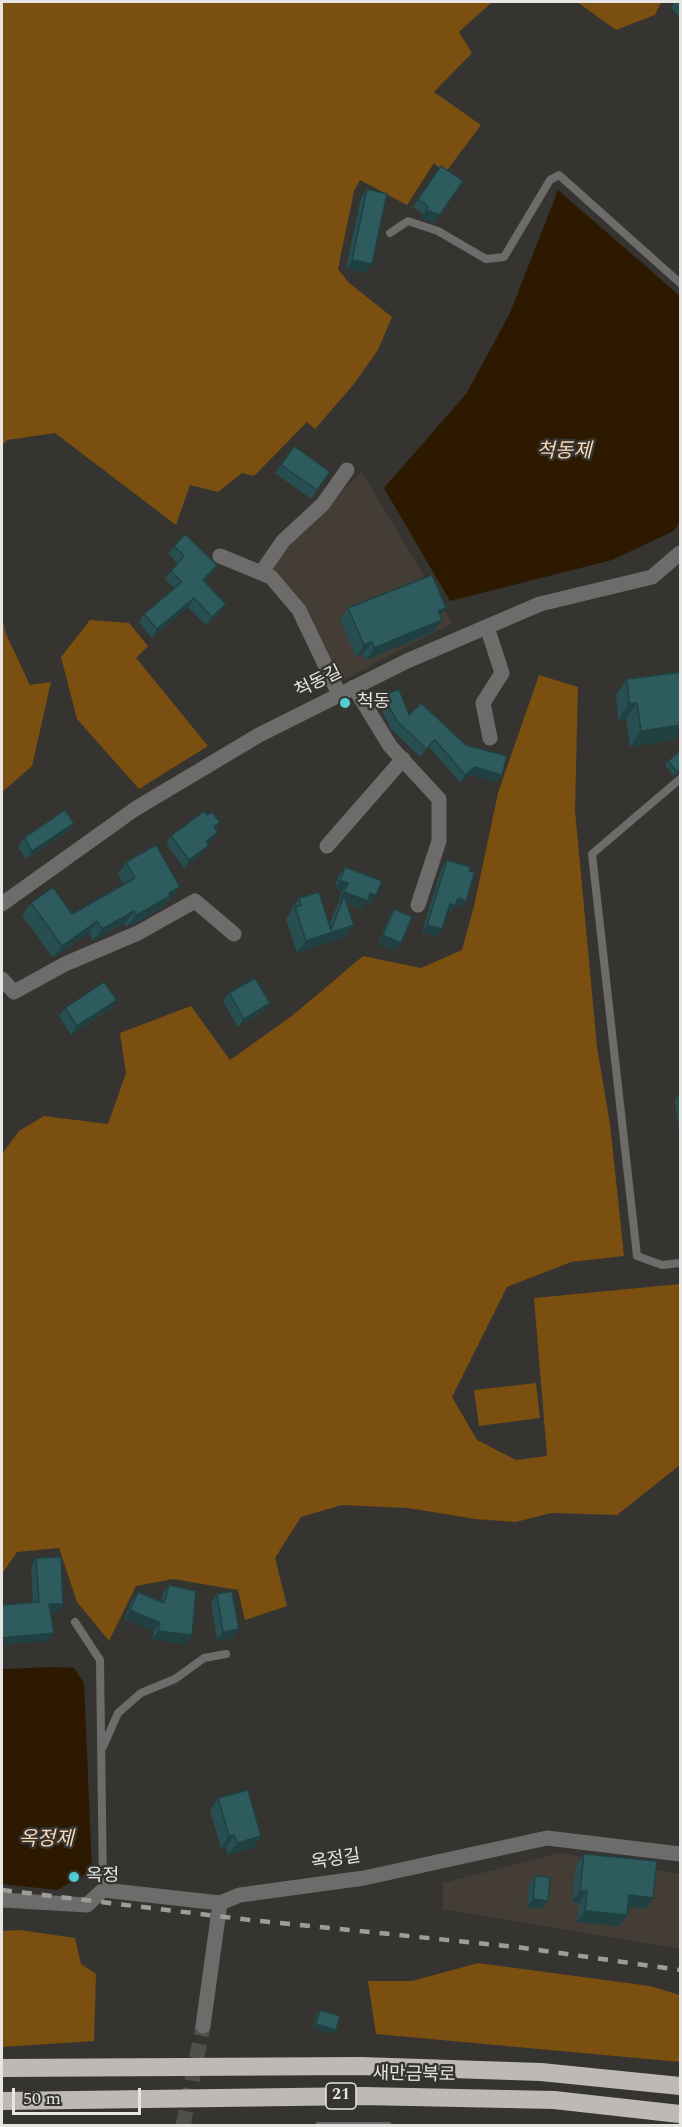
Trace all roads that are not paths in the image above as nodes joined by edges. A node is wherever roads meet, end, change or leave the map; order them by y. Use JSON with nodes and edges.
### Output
{"nodes":[{"id":1,"x":390,"y":233,"type":"dead end"},
{"id":2,"x":681,"y":283,"type":"edge"},
{"id":3,"x":347,"y":471,"type":"dead end"},
{"id":4,"x":681,"y":553,"type":"edge"},
{"id":5,"x":220,"y":556,"type":"dead end"},
{"id":6,"x":261,"y":573,"type":"junction"},
{"id":7,"x":487,"y":627,"type":"junction"},
{"id":8,"x":354,"y":687,"type":"junction"},
{"id":9,"x":339,"y":694,"type":"junction"},
{"id":10,"x":490,"y":738,"type":"dead end"},
{"id":11,"x":403,"y":759,"type":"junction"},
{"id":12,"x":681,"y":778,"type":"edge"},
{"id":13,"x":327,"y":846,"type":"dead end"},
{"id":14,"x":2,"y":904,"type":"edge"},
{"id":15,"x":418,"y":905,"type":"dead end"},
{"id":16,"x":234,"y":934,"type":"dead end"},
{"id":17,"x":2,"y":979,"type":"edge"},
{"id":18,"x":681,"y":1263,"type":"edge"},
{"id":19,"x":75,"y":1622,"type":"dead end"},
{"id":20,"x":226,"y":1654,"type":"dead end"},
{"id":21,"x":101,"y":1750,"type":"junction"},
{"id":22,"x":681,"y":1854,"type":"edge"},
{"id":23,"x":103,"y":1890,"type":"junction"},
{"id":24,"x":2,"y":1900,"type":"edge"},
{"id":25,"x":220,"y":1903,"type":"junction"},
{"id":26,"x":203,"y":2026,"type":"tunnel mouth"},
{"id":27,"x":2,"y":2068,"type":"edge"},
{"id":28,"x":681,"y":2085,"type":"edge"},
{"id":29,"x":2,"y":2101,"type":"edge"},
{"id":30,"x":681,"y":2114,"type":"edge"},
{"id":31,"x":319,"y":2126,"type":"edge"},
{"id":32,"x":388,"y":2126,"type":"edge"}],
"edges":[{"from":1,"to":2,"type":"lane"},
{"from":3,"to":6,"type":"street"},
{"from":4,"to":7,"type":"street","name":"척동길"},
{"from":5,"to":6,"type":"street"},
{"from":6,"to":9,"type":"street"},
{"from":7,"to":8,"type":"street","name":"척동길"},
{"from":7,"to":10,"type":"street"},
{"from":8,"to":9,"type":"street","name":"척동길"},
{"from":8,"to":11,"type":"street"},
{"from":9,"to":14,"type":"street","name":"척동길"},
{"from":11,"to":13,"type":"street"},
{"from":11,"to":15,"type":"street"},
{"from":12,"to":18,"type":"lane"},
{"from":16,"to":17,"type":"street"},
{"from":19,"to":21,"type":"lane"},
{"from":20,"to":21,"type":"lane"},
{"from":21,"to":23,"type":"lane"},
{"from":22,"to":25,"type":"street","name":"옥정길"},
{"from":23,"to":24,"type":"street"},
{"from":23,"to":25,"type":"street","name":"옥정길"},
{"from":25,"to":26,"type":"street"},
{"from":27,"to":28,"type":"highway","name":"새만금북로","number":"21"},
{"from":29,"to":30,"type":"highway","name":"새만금북로","number":"21"},
{"from":31,"to":32,"type":"lane"}]}
